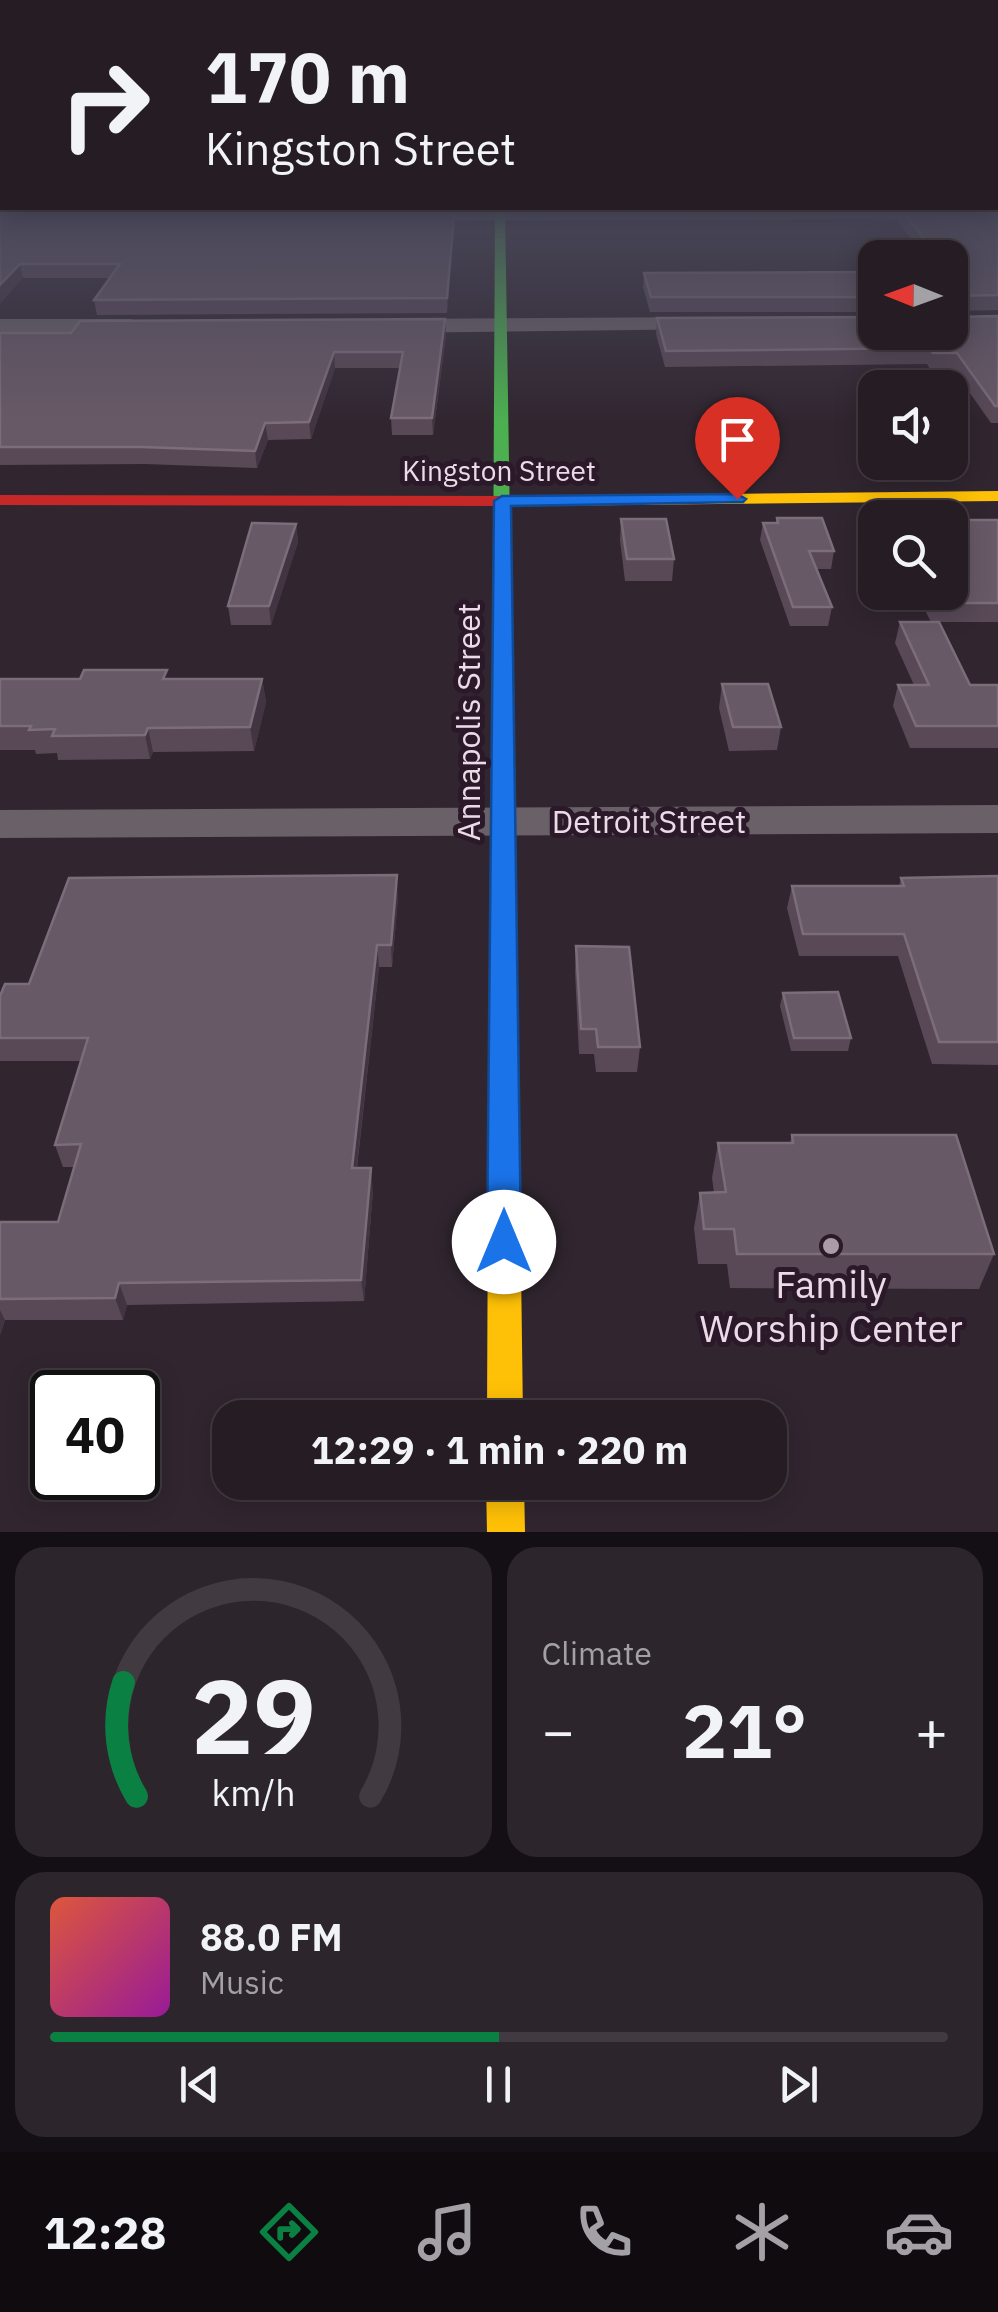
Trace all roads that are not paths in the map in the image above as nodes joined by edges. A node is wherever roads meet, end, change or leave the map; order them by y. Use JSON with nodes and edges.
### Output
{"nodes":[{"id":1,"x":500,"y":278,"type":"edge"},
{"id":2,"x":737,"y":324,"type":"edge"},
{"id":3,"x":0,"y":326,"type":"edge"},
{"id":4,"x":158,"y":326,"type":"edge"},
{"id":5,"x":376,"y":326,"type":"edge"},
{"id":6,"x":500,"y":326,"type":"junction"},
{"id":7,"x":998,"y":496,"type":"edge"},
{"id":8,"x":0,"y":500,"type":"edge"},
{"id":9,"x":502,"y":501,"type":"junction"},
{"id":10,"x":998,"y":820,"type":"edge"},
{"id":11,"x":0,"y":824,"type":"edge"},
{"id":12,"x":502,"y":824,"type":"junction"},
{"id":13,"x":505,"y":1400,"type":"edge"},
{"id":14,"x":505,"y":1500,"type":"edge"},
{"id":15,"x":506,"y":1532,"type":"edge"}],
"edges":[{"from":1,"to":6,"type":"street","name":"Annapolis Street"},
{"from":2,"to":6,"type":"street"},
{"from":3,"to":4,"type":"street"},
{"from":5,"to":6,"type":"street"},
{"from":6,"to":9,"type":"street","name":"Annapolis Street"},
{"from":7,"to":9,"type":"street","name":"Kingston Street"},
{"from":8,"to":9,"type":"street","name":"Kingston Street"},
{"from":9,"to":12,"type":"street","name":"Annapolis Street"},
{"from":10,"to":12,"type":"street","name":"Detroit Street"},
{"from":11,"to":12,"type":"street","name":"Detroit Street"},
{"from":12,"to":13,"type":"street","name":"Annapolis Street"},
{"from":14,"to":15,"type":"street"}]}
